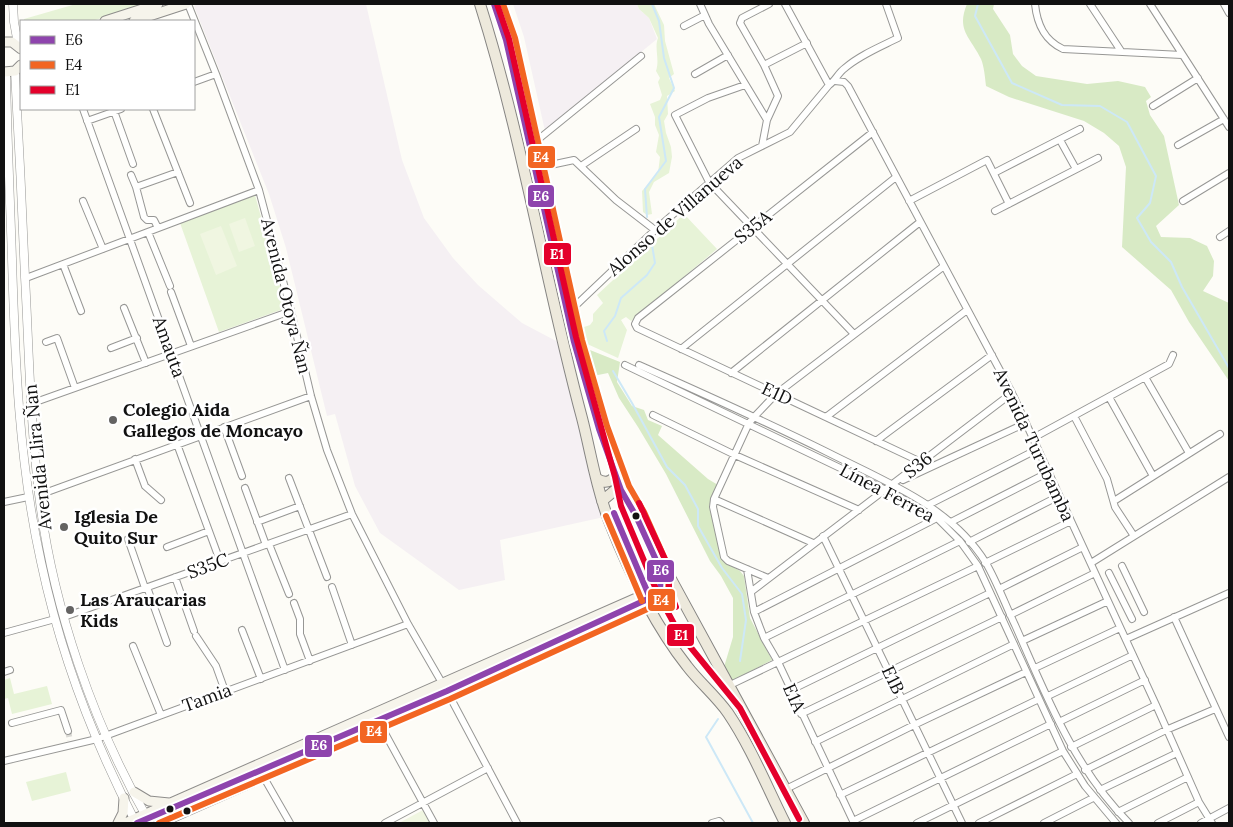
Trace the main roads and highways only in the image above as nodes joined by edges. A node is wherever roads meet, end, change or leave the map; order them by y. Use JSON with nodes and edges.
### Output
{"nodes":[{"id":1,"x":158,"y":4,"type":"edge"},
{"id":2,"x":187,"y":4,"type":"edge"},
{"id":3,"x":480,"y":4,"type":"edge"},
{"id":4,"x":498,"y":4,"type":"edge"},
{"id":5,"x":108,"y":20,"type":"edge"},
{"id":6,"x":137,"y":20,"type":"edge"},
{"id":7,"x":4,"y":42,"type":"edge"},
{"id":8,"x":19,"y":46,"type":"edge"},
{"id":9,"x":618,"y":469,"type":"junction"},
{"id":10,"x":596,"y":478,"type":"junction"},
{"id":11,"x":628,"y":490,"type":"junction"},
{"id":12,"x":602,"y":501,"type":"junction"},
{"id":13,"x":642,"y":595,"type":"junction"},
{"id":14,"x":649,"y":606,"type":"junction"},
{"id":15,"x":134,"y":792,"type":"road end"},
{"id":16,"x":124,"y":798,"type":"road end"},
{"id":17,"x":174,"y":802,"type":"junction"},
{"id":18,"x":148,"y":819,"type":"edge"},
{"id":19,"x":135,"y":822,"type":"edge"},
{"id":20,"x":164,"y":822,"type":"edge"},
{"id":21,"x":118,"y":823,"type":"edge"},
{"id":22,"x":125,"y":823,"type":"edge"},
{"id":23,"x":786,"y":823,"type":"edge"},
{"id":24,"x":804,"y":823,"type":"edge"}],
"edges":[{"from":1,"to":5,"type":"main road"},
{"from":2,"to":6,"type":"main road"},
{"from":3,"to":10,"type":"main road"},
{"from":4,"to":9,"type":"main road"},
{"from":7,"to":8,"type":"main road"},
{"from":9,"to":10,"type":"main road"},
{"from":9,"to":11,"type":"main road"},
{"from":10,"to":12,"type":"main road"},
{"from":11,"to":12,"type":"main road"},
{"from":11,"to":24,"type":"main road"},
{"from":12,"to":13,"type":"main road"},
{"from":13,"to":14,"type":"main road"},
{"from":13,"to":17,"type":"main road"},
{"from":14,"to":20,"type":"main road"},
{"from":14,"to":23,"type":"main road"},
{"from":15,"to":17,"type":"main road"},
{"from":16,"to":21,"type":"main road"},
{"from":17,"to":18,"type":"main road"},
{"from":18,"to":19,"type":"main road"},
{"from":19,"to":22,"type":"main road"}]}
